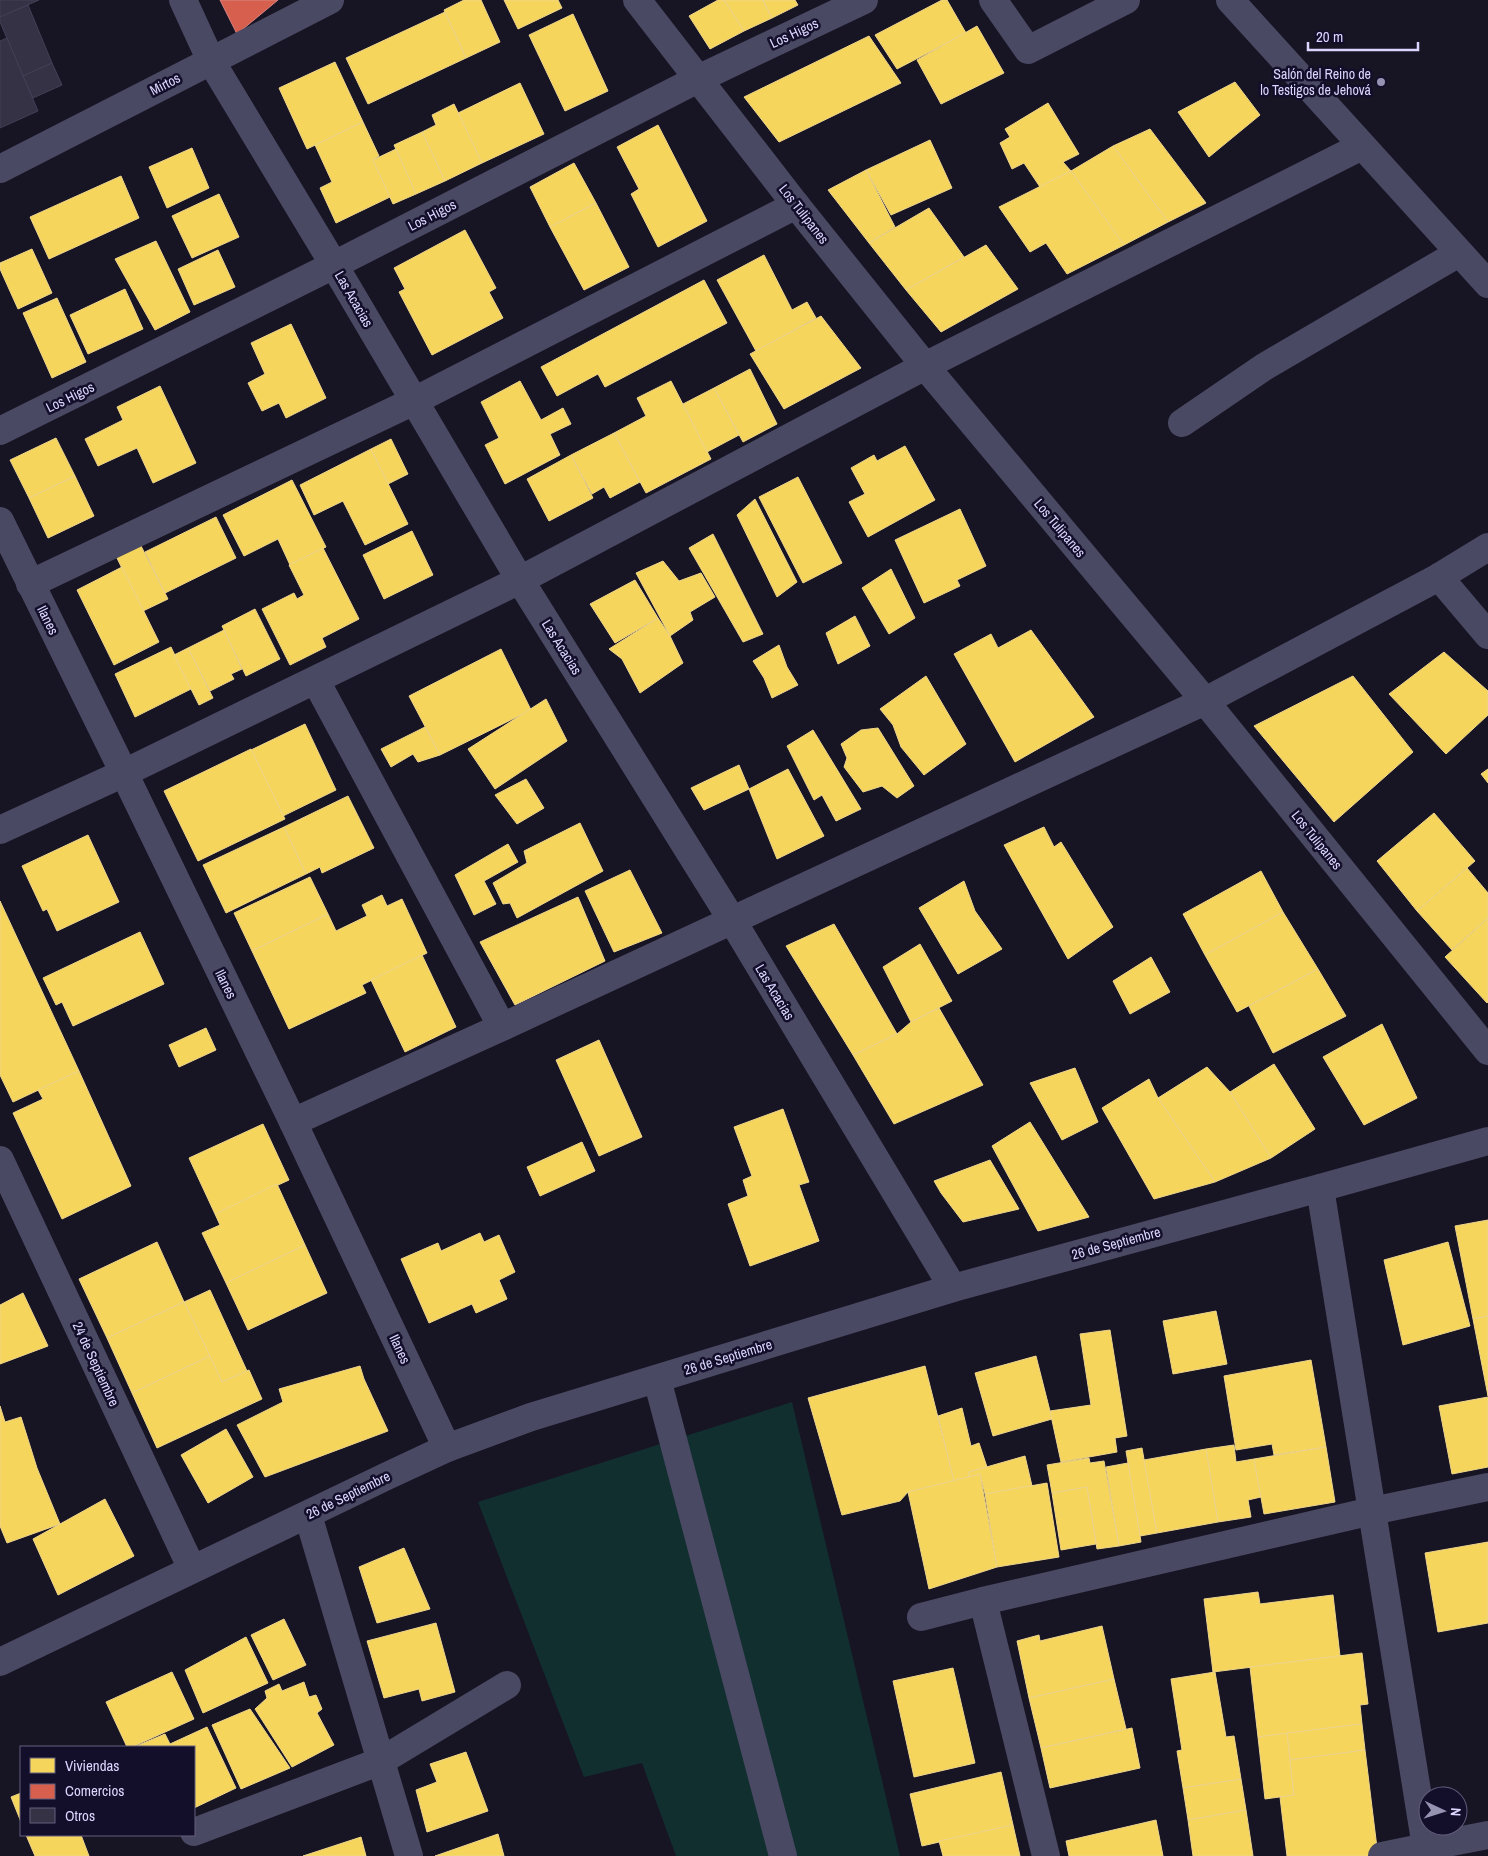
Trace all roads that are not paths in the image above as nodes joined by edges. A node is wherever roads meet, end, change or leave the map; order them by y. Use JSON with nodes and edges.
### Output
{"nodes":[{"id":1,"x":182,"y":0,"type":"edge"},
{"id":2,"x":330,"y":0,"type":"edge"},
{"id":3,"x":637,"y":0,"type":"edge"},
{"id":4,"x":864,"y":0,"type":"edge"},
{"id":5,"x":993,"y":0,"type":"edge"},
{"id":6,"x":1126,"y":0,"type":"edge"},
{"id":7,"x":1230,"y":0,"type":"edge"},
{"id":8,"x":211,"y":61,"type":"junction"},
{"id":9,"x":698,"y":79,"type":"junction"},
{"id":10,"x":1362,"y":146,"type":"junction"},
{"id":11,"x":0,"y":169,"type":"edge"},
{"id":12,"x":796,"y":205,"type":"junction"},
{"id":13,"x":1459,"y":253,"type":"junction"},
{"id":14,"x":334,"y":265,"type":"junction"},
{"id":15,"x":1488,"y":284,"type":"edge"},
{"id":16,"x":925,"y":366,"type":"junction"},
{"id":17,"x":414,"y":400,"type":"junction"},
{"id":18,"x":1182,"y":423,"type":"dead end"},
{"id":19,"x":0,"y":431,"type":"edge"},
{"id":20,"x":0,"y":521,"type":"edge"},
{"id":21,"x":1488,"y":547,"type":"edge"},
{"id":22,"x":1439,"y":576,"type":"junction"},
{"id":23,"x":520,"y":580,"type":"junction"},
{"id":24,"x":30,"y":584,"type":"junction"},
{"id":25,"x":1488,"y":635,"type":"edge"},
{"id":26,"x":316,"y":680,"type":"junction"},
{"id":27,"x":1205,"y":701,"type":"junction"},
{"id":28,"x":124,"y":773,"type":"junction"},
{"id":29,"x":0,"y":830,"type":"edge"},
{"id":30,"x":732,"y":920,"type":"junction"},
{"id":31,"x":502,"y":1027,"type":"junction"},
{"id":32,"x":1488,"y":1052,"type":"edge"},
{"id":33,"x":293,"y":1122,"type":"junction"},
{"id":34,"x":1488,"y":1141,"type":"edge"},
{"id":35,"x":0,"y":1160,"type":"edge"},
{"id":36,"x":1320,"y":1188,"type":"junction"},
{"id":37,"x":953,"y":1288,"type":"junction"},
{"id":38,"x":657,"y":1379,"type":"junction"},
{"id":39,"x":447,"y":1448,"type":"junction"},
{"id":40,"x":1488,"y":1488,"type":"edge"},
{"id":41,"x":1372,"y":1511,"type":"junction"},
{"id":42,"x":308,"y":1515,"type":"junction"},
{"id":43,"x":192,"y":1569,"type":"junction"},
{"id":44,"x":983,"y":1601,"type":"junction"},
{"id":45,"x":921,"y":1617,"type":"dead end"},
{"id":46,"x":0,"y":1662,"type":"edge"},
{"id":47,"x":507,"y":1685,"type":"dead end"},
{"id":48,"x":381,"y":1761,"type":"junction"},
{"id":49,"x":195,"y":1832,"type":"edge"},
{"id":50,"x":1488,"y":1835,"type":"edge"},
{"id":51,"x":1427,"y":1851,"type":"edge"},
{"id":52,"x":409,"y":1856,"type":"edge"},
{"id":53,"x":783,"y":1856,"type":"edge"},
{"id":54,"x":1046,"y":1856,"type":"edge"},
{"id":55,"x":1382,"y":1856,"type":"edge"}],
"edges":[{"from":1,"to":8,"type":"street","name":"Las Acacias"},
{"from":2,"to":8,"type":"street","name":"Mirtos"},
{"from":3,"to":9,"type":"street","name":"Los Tulipanes"},
{"from":4,"to":9,"type":"street","name":"Los Higos"},
{"from":5,"to":6,"type":"street"},
{"from":7,"to":10,"type":"street"},
{"from":8,"to":11,"type":"street","name":"Mirtos"},
{"from":8,"to":14,"type":"street","name":"Las Acacias"},
{"from":9,"to":12,"type":"street","name":"Los Tulipanes"},
{"from":9,"to":14,"type":"street","name":"Los Higos"},
{"from":10,"to":13,"type":"street"},
{"from":10,"to":16,"type":"street"},
{"from":12,"to":16,"type":"street","name":"Los Tulipanes"},
{"from":12,"to":17,"type":"street"},
{"from":13,"to":15,"type":"street"},
{"from":13,"to":18,"type":"street"},
{"from":14,"to":17,"type":"street","name":"Las Acacias"},
{"from":14,"to":19,"type":"street","name":"Los Higos"},
{"from":16,"to":23,"type":"street"},
{"from":16,"to":27,"type":"street","name":"Los Tulipanes"},
{"from":17,"to":23,"type":"street","name":"Las Acacias"},
{"from":17,"to":24,"type":"street"},
{"from":20,"to":24,"type":"street","name":"Ilanes"},
{"from":21,"to":22,"type":"street"},
{"from":22,"to":25,"type":"street"},
{"from":22,"to":27,"type":"street"},
{"from":23,"to":26,"type":"street"},
{"from":23,"to":30,"type":"street","name":"Las Acacias"},
{"from":24,"to":28,"type":"street","name":"Ilanes"},
{"from":26,"to":28,"type":"street"},
{"from":26,"to":31,"type":"street"},
{"from":27,"to":30,"type":"street"},
{"from":27,"to":32,"type":"street","name":"Los Tulipanes"},
{"from":28,"to":29,"type":"street"},
{"from":28,"to":33,"type":"street","name":"Ilanes"},
{"from":30,"to":31,"type":"street"},
{"from":30,"to":37,"type":"street","name":"Las Acacias"},
{"from":31,"to":33,"type":"street"},
{"from":33,"to":39,"type":"street","name":"Ilanes"},
{"from":34,"to":36,"type":"street","name":"26 de Septiembre"},
{"from":35,"to":43,"type":"street","name":"24 de Septiembre"},
{"from":36,"to":37,"type":"street","name":"26 de Septiembre"},
{"from":36,"to":41,"type":"street"},
{"from":37,"to":38,"type":"street","name":"26 de Septiembre"},
{"from":38,"to":39,"type":"street","name":"26 de Septiembre"},
{"from":38,"to":53,"type":"street"},
{"from":39,"to":42,"type":"street","name":"26 de Septiembre"},
{"from":40,"to":41,"type":"street"},
{"from":41,"to":44,"type":"street"},
{"from":41,"to":51,"type":"street"},
{"from":42,"to":43,"type":"street","name":"26 de Septiembre"},
{"from":42,"to":48,"type":"street"},
{"from":43,"to":46,"type":"street","name":"26 de Septiembre"},
{"from":44,"to":45,"type":"street"},
{"from":44,"to":54,"type":"street"},
{"from":47,"to":48,"type":"street"},
{"from":48,"to":49,"type":"street"},
{"from":48,"to":52,"type":"street"},
{"from":50,"to":51,"type":"street"},
{"from":51,"to":55,"type":"street"}]}
